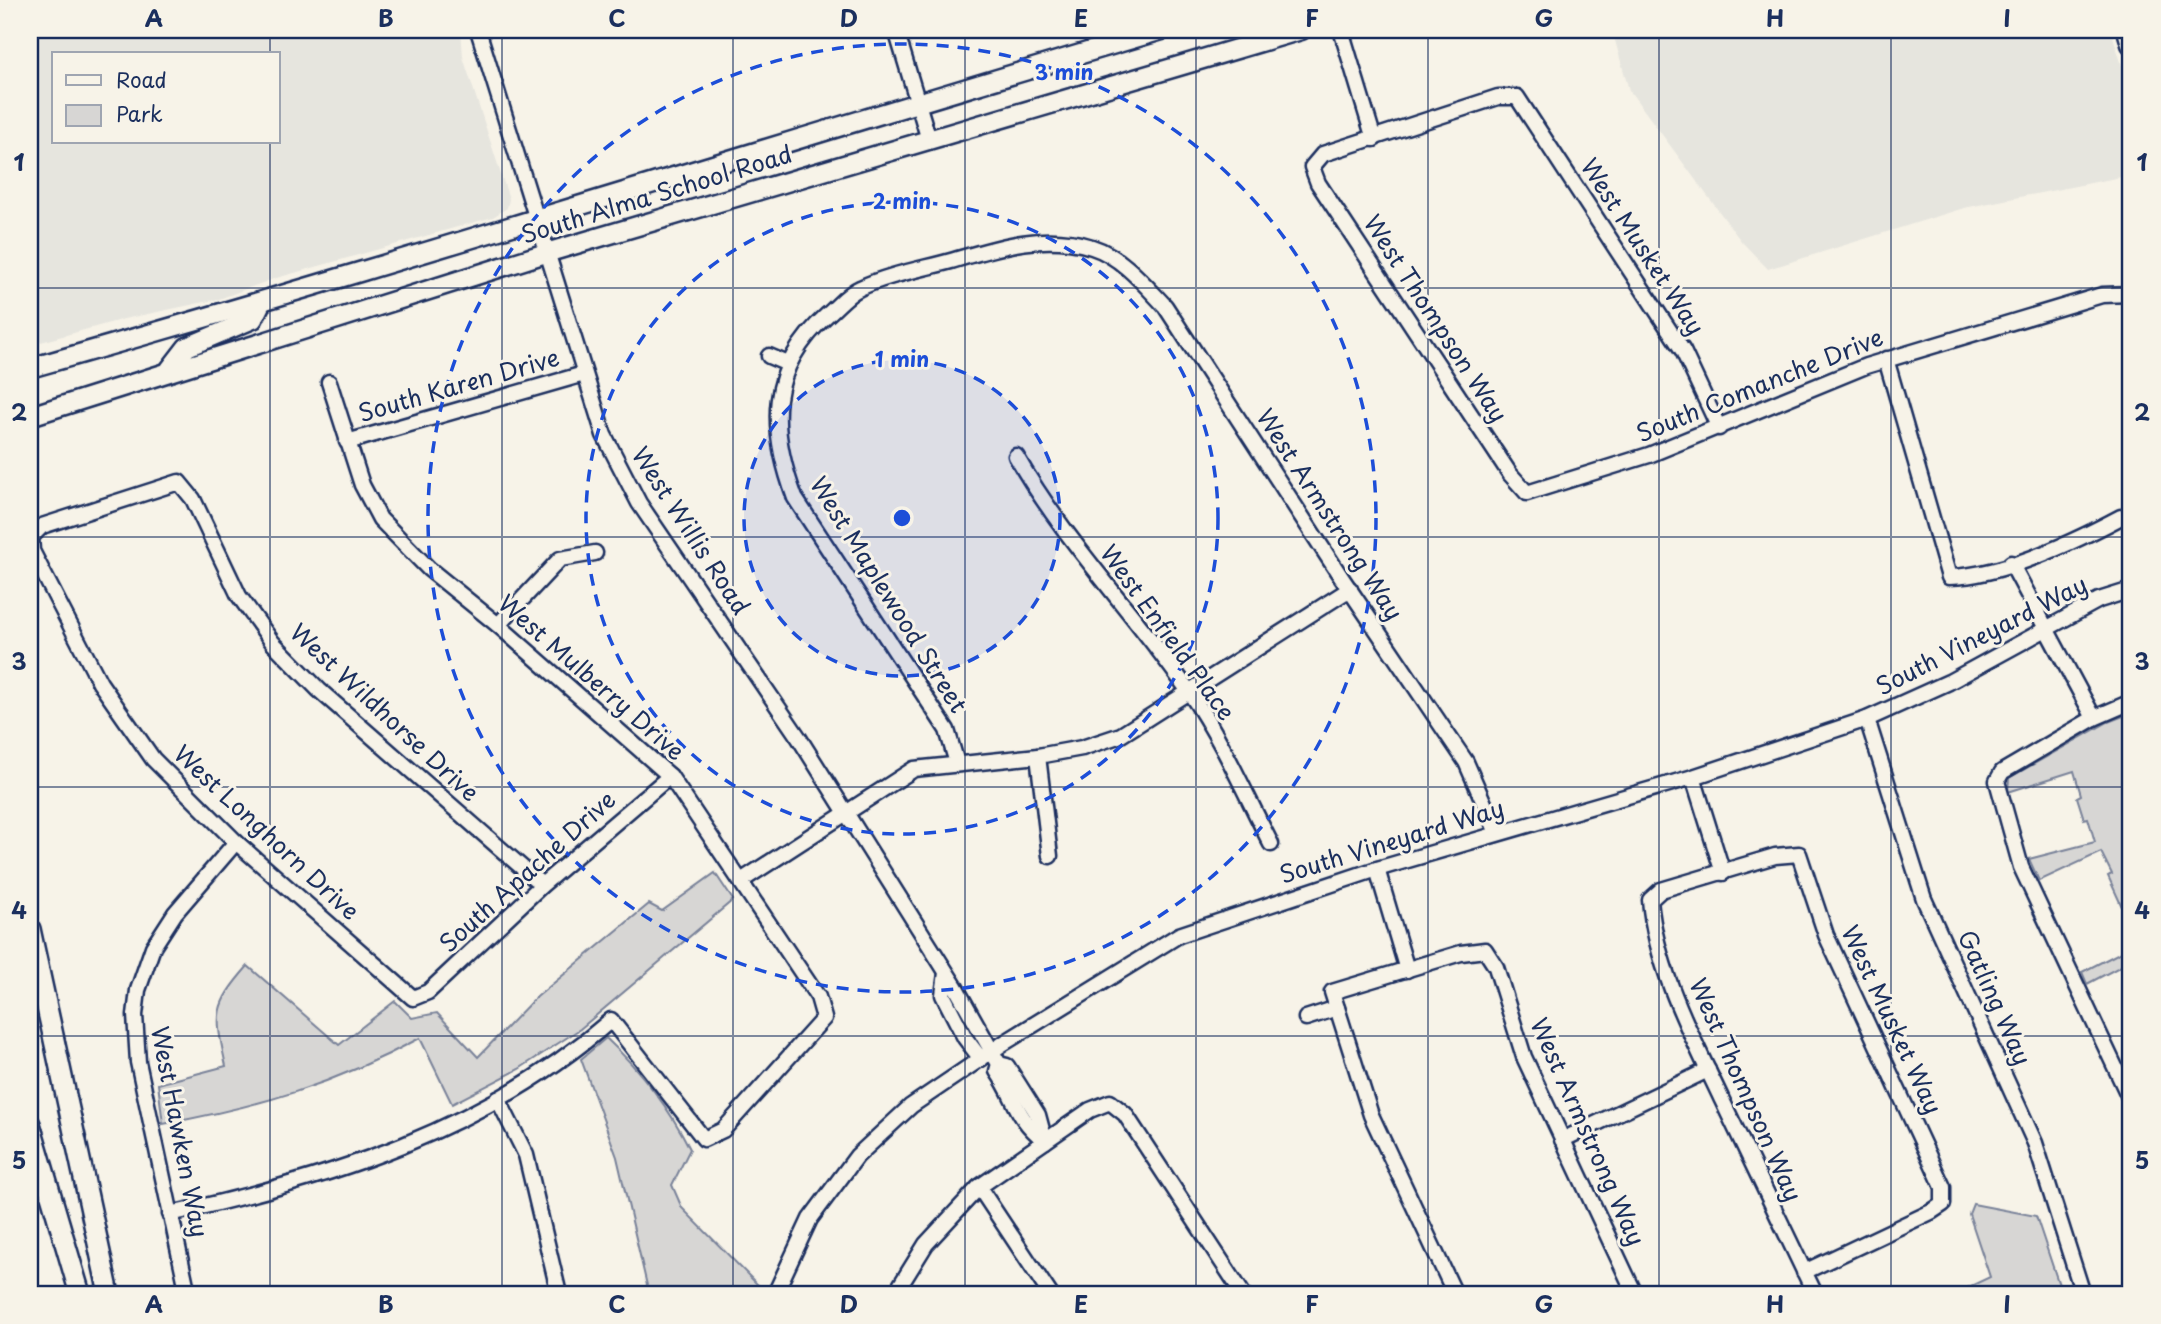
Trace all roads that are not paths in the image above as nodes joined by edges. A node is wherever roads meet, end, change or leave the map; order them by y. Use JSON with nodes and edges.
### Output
{"nodes":[{"id":1,"x":478,"y":30,"type":"edge"},
{"id":2,"x":896,"y":30,"type":"edge"},
{"id":3,"x":1162,"y":30,"type":"edge"},
{"id":4,"x":1301,"y":30,"type":"edge"},
{"id":5,"x":1341,"y":30,"type":"edge"},
{"id":6,"x":2127,"y":30,"type":"edge"},
{"id":7,"x":2131,"y":44,"type":"edge"},
{"id":8,"x":918,"y":102,"type":"junction"},
{"id":9,"x":1374,"y":138,"type":"junction"},
{"id":10,"x":929,"y":140,"type":"junction"},
{"id":11,"x":536,"y":221,"type":"junction"},
{"id":12,"x":546,"y":253,"type":"junction"},
{"id":13,"x":2131,"y":294,"type":"edge"},
{"id":14,"x":261,"y":303,"type":"junction"},
{"id":15,"x":769,"y":356,"type":"dead end"},
{"id":16,"x":1886,"y":359,"type":"junction"},
{"id":17,"x":788,"y":364,"type":"junction"},
{"id":18,"x":30,"y":368,"type":"edge"},
{"id":19,"x":170,"y":369,"type":"junction"},
{"id":20,"x":584,"y":374,"type":"junction"},
{"id":21,"x":328,"y":382,"type":"dead end"},
{"id":22,"x":30,"y":416,"type":"edge"},
{"id":23,"x":1719,"y":428,"type":"junction"},
{"id":24,"x":347,"y":442,"type":"junction"},
{"id":25,"x":1016,"y":456,"type":"dead end"},
{"id":26,"x":1527,"y":494,"type":"joint"},
{"id":27,"x":2121,"y":517,"type":"dead end"},
{"id":28,"x":31,"y":537,"type":"edge"},
{"id":29,"x":595,"y":553,"type":"dead end"},
{"id":30,"x":2011,"y":563,"type":"junction"},
{"id":31,"x":1350,"y":589,"type":"junction"},
{"id":32,"x":2131,"y":590,"type":"edge"},
{"id":33,"x":498,"y":625,"type":"junction"},
{"id":34,"x":2046,"y":626,"type":"junction"},
{"id":35,"x":1190,"y":694,"type":"junction"},
{"id":36,"x":2131,"y":702,"type":"edge"},
{"id":37,"x":2094,"y":718,"type":"junction"},
{"id":38,"x":1867,"y":719,"type":"junction"},
{"id":39,"x":1038,"y":755,"type":"junction"},
{"id":40,"x":957,"y":763,"type":"junction"},
{"id":41,"x":670,"y":776,"type":"junction"},
{"id":42,"x":1693,"y":777,"type":"junction"},
{"id":43,"x":845,"y":813,"type":"junction"},
{"id":44,"x":1496,"y":833,"type":"junction"},
{"id":45,"x":236,"y":842,"type":"junction"},
{"id":46,"x":1271,"y":844,"type":"dead end"},
{"id":47,"x":1050,"y":856,"type":"dead end"},
{"id":48,"x":1377,"y":869,"type":"junction"},
{"id":49,"x":1724,"y":873,"type":"junction"},
{"id":50,"x":741,"y":881,"type":"junction"},
{"id":51,"x":542,"y":885,"type":"junction"},
{"id":52,"x":30,"y":929,"type":"edge"},
{"id":53,"x":1407,"y":970,"type":"junction"},
{"id":54,"x":413,"y":998,"type":"joint"},
{"id":55,"x":1337,"y":1008,"type":"junction"},
{"id":56,"x":1306,"y":1017,"type":"dead end"},
{"id":57,"x":990,"y":1058,"type":"junction"},
{"id":58,"x":1708,"y":1070,"type":"junction"},
{"id":59,"x":498,"y":1099,"type":"junction"},
{"id":60,"x":2131,"y":1101,"type":"edge"},
{"id":61,"x":30,"y":1124,"type":"edge"},
{"id":62,"x":1562,"y":1140,"type":"junction"},
{"id":63,"x":1045,"y":1141,"type":"junction"},
{"id":64,"x":979,"y":1187,"type":"junction"},
{"id":65,"x":170,"y":1214,"type":"junction"},
{"id":66,"x":1804,"y":1272,"type":"junction"},
{"id":67,"x":80,"y":1294,"type":"edge"},
{"id":68,"x":109,"y":1294,"type":"edge"},
{"id":69,"x":188,"y":1294,"type":"edge"},
{"id":70,"x":559,"y":1294,"type":"edge"},
{"id":71,"x":775,"y":1294,"type":"edge"},
{"id":72,"x":895,"y":1294,"type":"edge"},
{"id":73,"x":1050,"y":1294,"type":"edge"},
{"id":74,"x":1243,"y":1294,"type":"edge"},
{"id":75,"x":1455,"y":1294,"type":"edge"},
{"id":76,"x":1635,"y":1294,"type":"edge"},
{"id":77,"x":1815,"y":1294,"type":"edge"},
{"id":78,"x":2083,"y":1294,"type":"edge"}],
"edges":[{"from":1,"to":11,"type":"street","name":"West Willis Road"},
{"from":2,"to":8,"type":"street"},
{"from":3,"to":8,"type":"main road","name":"South Alma School Road"},
{"from":4,"to":10,"type":"main road","name":"South Alma School Road"},
{"from":5,"to":9,"type":"street"},
{"from":6,"to":7,"type":"main road"},
{"from":8,"to":10,"type":"street"},
{"from":8,"to":11,"type":"main road","name":"South Alma School Road"},
{"from":9,"to":23,"type":"street","name":"West Musket Way"},
{"from":9,"to":26,"type":"street","name":"West Thompson Way"},
{"from":10,"to":12,"type":"main road","name":"South Alma School Road"},
{"from":11,"to":12,"type":"street","name":"West Willis Road"},
{"from":11,"to":14,"type":"main road","name":"South Alma School Road"},
{"from":12,"to":19,"type":"main road","name":"South Alma School Road"},
{"from":12,"to":20,"type":"street","name":"West Willis Road"},
{"from":13,"to":16,"type":"street","name":"South Comanche Drive"},
{"from":14,"to":18,"type":"main road","name":"South Alma School Road"},
{"from":14,"to":19,"type":"main road"},
{"from":15,"to":17,"type":"street"},
{"from":16,"to":23,"type":"street","name":"South Comanche Drive"},
{"from":16,"to":30,"type":"street"},
{"from":17,"to":31,"type":"street","name":"West Armstrong Way"},
{"from":17,"to":40,"type":"street","name":"West Maplewood Street"},
{"from":19,"to":22,"type":"main road","name":"South Alma School Road"},
{"from":20,"to":24,"type":"street","name":"South Karen Drive"},
{"from":20,"to":43,"type":"street","name":"West Willis Road"},
{"from":21,"to":24,"type":"street","name":"West Mulberry Drive"},
{"from":23,"to":26,"type":"street","name":"South Comanche Drive"},
{"from":24,"to":33,"type":"street","name":"West Mulberry Drive"},
{"from":25,"to":35,"type":"street","name":"West Enfield Place"},
{"from":27,"to":30,"type":"street"},
{"from":28,"to":45,"type":"street","name":"West Longhorn Drive"},
{"from":28,"to":51,"type":"street","name":"West Wildhorse Drive"},
{"from":29,"to":33,"type":"street"},
{"from":30,"to":34,"type":"street"},
{"from":31,"to":35,"type":"street"},
{"from":31,"to":44,"type":"street","name":"West Armstrong Way"},
{"from":32,"to":34,"type":"street","name":"South Vineyard Way"},
{"from":33,"to":41,"type":"street","name":"West Mulberry Drive"},
{"from":34,"to":37,"type":"street"},
{"from":34,"to":38,"type":"street","name":"South Vineyard Way"},
{"from":35,"to":39,"type":"street"},
{"from":35,"to":46,"type":"street","name":"West Enfield Place"},
{"from":36,"to":37,"type":"street"},
{"from":37,"to":60,"type":"street"},
{"from":38,"to":42,"type":"street","name":"South Vineyard Way"},
{"from":38,"to":78,"type":"street","name":"Gatling Way"},
{"from":39,"to":40,"type":"street"},
{"from":39,"to":47,"type":"street"},
{"from":40,"to":43,"type":"street"},
{"from":41,"to":50,"type":"street","name":"West Mulberry Drive"},
{"from":41,"to":51,"type":"street","name":"South Apache Drive"},
{"from":42,"to":44,"type":"street","name":"South Vineyard Way"},
{"from":42,"to":49,"type":"street"},
{"from":43,"to":50,"type":"street"},
{"from":43,"to":57,"type":"street","name":"West Willis Road"},
{"from":44,"to":48,"type":"street","name":"South Vineyard Way"},
{"from":45,"to":54,"type":"street","name":"West Longhorn Drive"},
{"from":45,"to":65,"type":"street","name":"West Hawken Way"},
{"from":48,"to":53,"type":"street"},
{"from":48,"to":57,"type":"street","name":"South Vineyard Way"},
{"from":49,"to":58,"type":"street","name":"West Thompson Way"},
{"from":49,"to":66,"type":"street","name":"West Musket Way"},
{"from":50,"to":59,"type":"street","name":"West Mulberry Drive"},
{"from":51,"to":54,"type":"street","name":"South Apache Drive"},
{"from":52,"to":68,"type":"highway"},
{"from":53,"to":55,"type":"street"},
{"from":53,"to":62,"type":"street","name":"West Armstrong Way"},
{"from":55,"to":56,"type":"street"},
{"from":55,"to":75,"type":"street"},
{"from":57,"to":63,"type":"street","name":"West Willis Road"},
{"from":57,"to":71,"type":"street","name":"South Vineyard Way"},
{"from":58,"to":62,"type":"street"},
{"from":58,"to":66,"type":"street","name":"West Thompson Way"},
{"from":59,"to":65,"type":"street"},
{"from":59,"to":70,"type":"street"},
{"from":61,"to":67,"type":"highway"},
{"from":62,"to":76,"type":"street","name":"West Armstrong Way"},
{"from":63,"to":64,"type":"street"},
{"from":63,"to":74,"type":"street"},
{"from":64,"to":72,"type":"street"},
{"from":64,"to":73,"type":"street"},
{"from":65,"to":69,"type":"street","name":"West Hawken Way"},
{"from":66,"to":77,"type":"street","name":"West Thompson Way"}]}
